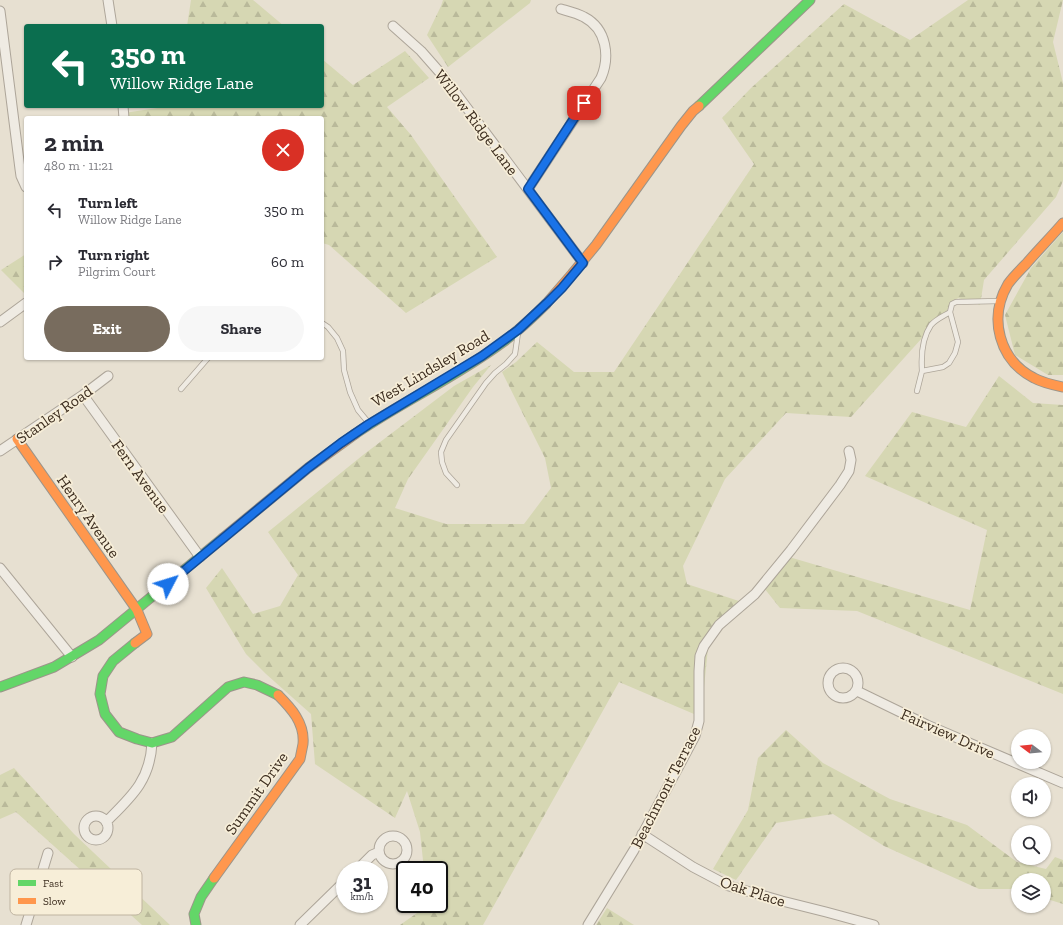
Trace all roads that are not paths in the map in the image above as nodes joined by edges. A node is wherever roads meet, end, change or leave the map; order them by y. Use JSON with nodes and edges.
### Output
{"nodes":[{"id":1,"x":108,"y":0,"type":"edge"},
{"id":2,"x":810,"y":0,"type":"edge"},
{"id":3,"x":561,"y":9,"type":"dead end"},
{"id":4,"x":0,"y":11,"type":"edge"},
{"id":5,"x":112,"y":24,"type":"edge"},
{"id":6,"x":393,"y":26,"type":"dead end"},
{"id":7,"x":24,"y":183,"type":"edge"},
{"id":8,"x":528,"y":189,"type":"junction"},
{"id":9,"x":1063,"y":223,"type":"edge"},
{"id":10,"x":583,"y":263,"type":"junction"},
{"id":11,"x":1001,"y":301,"type":"junction"},
{"id":12,"x":24,"y":304,"type":"edge"},
{"id":13,"x":950,"y":312,"type":"junction"},
{"id":14,"x":0,"y":322,"type":"edge"},
{"id":15,"x":324,"y":324,"type":"edge"},
{"id":16,"x":518,"y":330,"type":"junction"},
{"id":17,"x":206,"y":360,"type":"edge"},
{"id":18,"x":922,"y":371,"type":"junction"},
{"id":19,"x":108,"y":376,"type":"dead end"},
{"id":20,"x":1063,"y":388,"type":"edge"},
{"id":21,"x":181,"y":389,"type":"dead end"},
{"id":22,"x":917,"y":391,"type":"dead end"},
{"id":23,"x":83,"y":395,"type":"junction"},
{"id":24,"x":369,"y":424,"type":"junction"},
{"id":25,"x":17,"y":439,"type":"junction"},
{"id":26,"x":0,"y":451,"type":"edge"},
{"id":27,"x":849,"y":451,"type":"dead end"},
{"id":28,"x":457,"y":484,"type":"dead end"},
{"id":29,"x":200,"y":557,"type":"junction"},
{"id":30,"x":0,"y":568,"type":"edge"},
{"id":31,"x":137,"y":610,"type":"junction"},
{"id":32,"x":72,"y":657,"type":"junction"},
{"id":33,"x":0,"y":687,"type":"edge"},
{"id":34,"x":856,"y":691,"type":"dead end"},
{"id":35,"x":152,"y":742,"type":"junction"},
{"id":36,"x":1063,"y":783,"type":"edge"},
{"id":37,"x":106,"y":822,"type":"dead end"},
{"id":38,"x":642,"y":834,"type":"junction"},
{"id":39,"x":379,"y":852,"type":"dead end"},
{"id":40,"x":48,"y":853,"type":"dead end"},
{"id":41,"x":366,"y":861,"type":"edge"},
{"id":42,"x":43,"y":869,"type":"edge"},
{"id":43,"x":336,"y":891,"type":"edge"},
{"id":44,"x":29,"y":915,"type":"edge"},
{"id":45,"x":26,"y":925,"type":"edge"},
{"id":46,"x":196,"y":925,"type":"edge"},
{"id":47,"x":300,"y":925,"type":"edge"},
{"id":48,"x":588,"y":925,"type":"edge"},
{"id":49,"x":874,"y":925,"type":"edge"}],
"edges":[{"from":1,"to":5,"type":"street"},
{"from":2,"to":10,"type":"street","name":"West Lindsley Road"},
{"from":3,"to":8,"type":"street"},
{"from":4,"to":7,"type":"street"},
{"from":6,"to":8,"type":"street","name":"Willow Ridge Lane"},
{"from":8,"to":10,"type":"street","name":"Willow Ridge Lane"},
{"from":9,"to":11,"type":"street"},
{"from":10,"to":16,"type":"street","name":"West Lindsley Road"},
{"from":11,"to":13,"type":"lane"},
{"from":11,"to":20,"type":"street"},
{"from":12,"to":14,"type":"street"},
{"from":13,"to":18,"type":"lane"},
{"from":13,"to":18,"type":"lane"},
{"from":15,"to":24,"type":"lane"},
{"from":16,"to":24,"type":"street","name":"West Lindsley Road"},
{"from":16,"to":28,"type":"lane"},
{"from":17,"to":21,"type":"lane"},
{"from":18,"to":22,"type":"lane"},
{"from":19,"to":23,"type":"street","name":"Stanley Road"},
{"from":23,"to":25,"type":"street","name":"Stanley Road"},
{"from":23,"to":29,"type":"street","name":"Fern Avenue"},
{"from":24,"to":29,"type":"street","name":"West Lindsley Road"},
{"from":25,"to":26,"type":"street","name":"Stanley Road"},
{"from":25,"to":31,"type":"street","name":"Henry Avenue"},
{"from":27,"to":38,"type":"street","name":"Beachmont Terrace"},
{"from":29,"to":31,"type":"street","name":"West Lindsley Road"},
{"from":30,"to":32,"type":"street"},
{"from":31,"to":32,"type":"street","name":"West Lindsley Road"},
{"from":31,"to":35,"type":"street","name":"Summit Drive"},
{"from":32,"to":33,"type":"street","name":"West Lindsley Road"},
{"from":34,"to":36,"type":"street","name":"Fairview Drive"},
{"from":35,"to":37,"type":"street"},
{"from":35,"to":46,"type":"street","name":"Summit Drive"},
{"from":38,"to":48,"type":"street","name":"Beachmont Terrace"},
{"from":38,"to":49,"type":"street","name":"Oak Place"},
{"from":39,"to":41,"type":"street"},
{"from":40,"to":42,"type":"street"},
{"from":43,"to":47,"type":"street"},
{"from":44,"to":45,"type":"street"}]}
